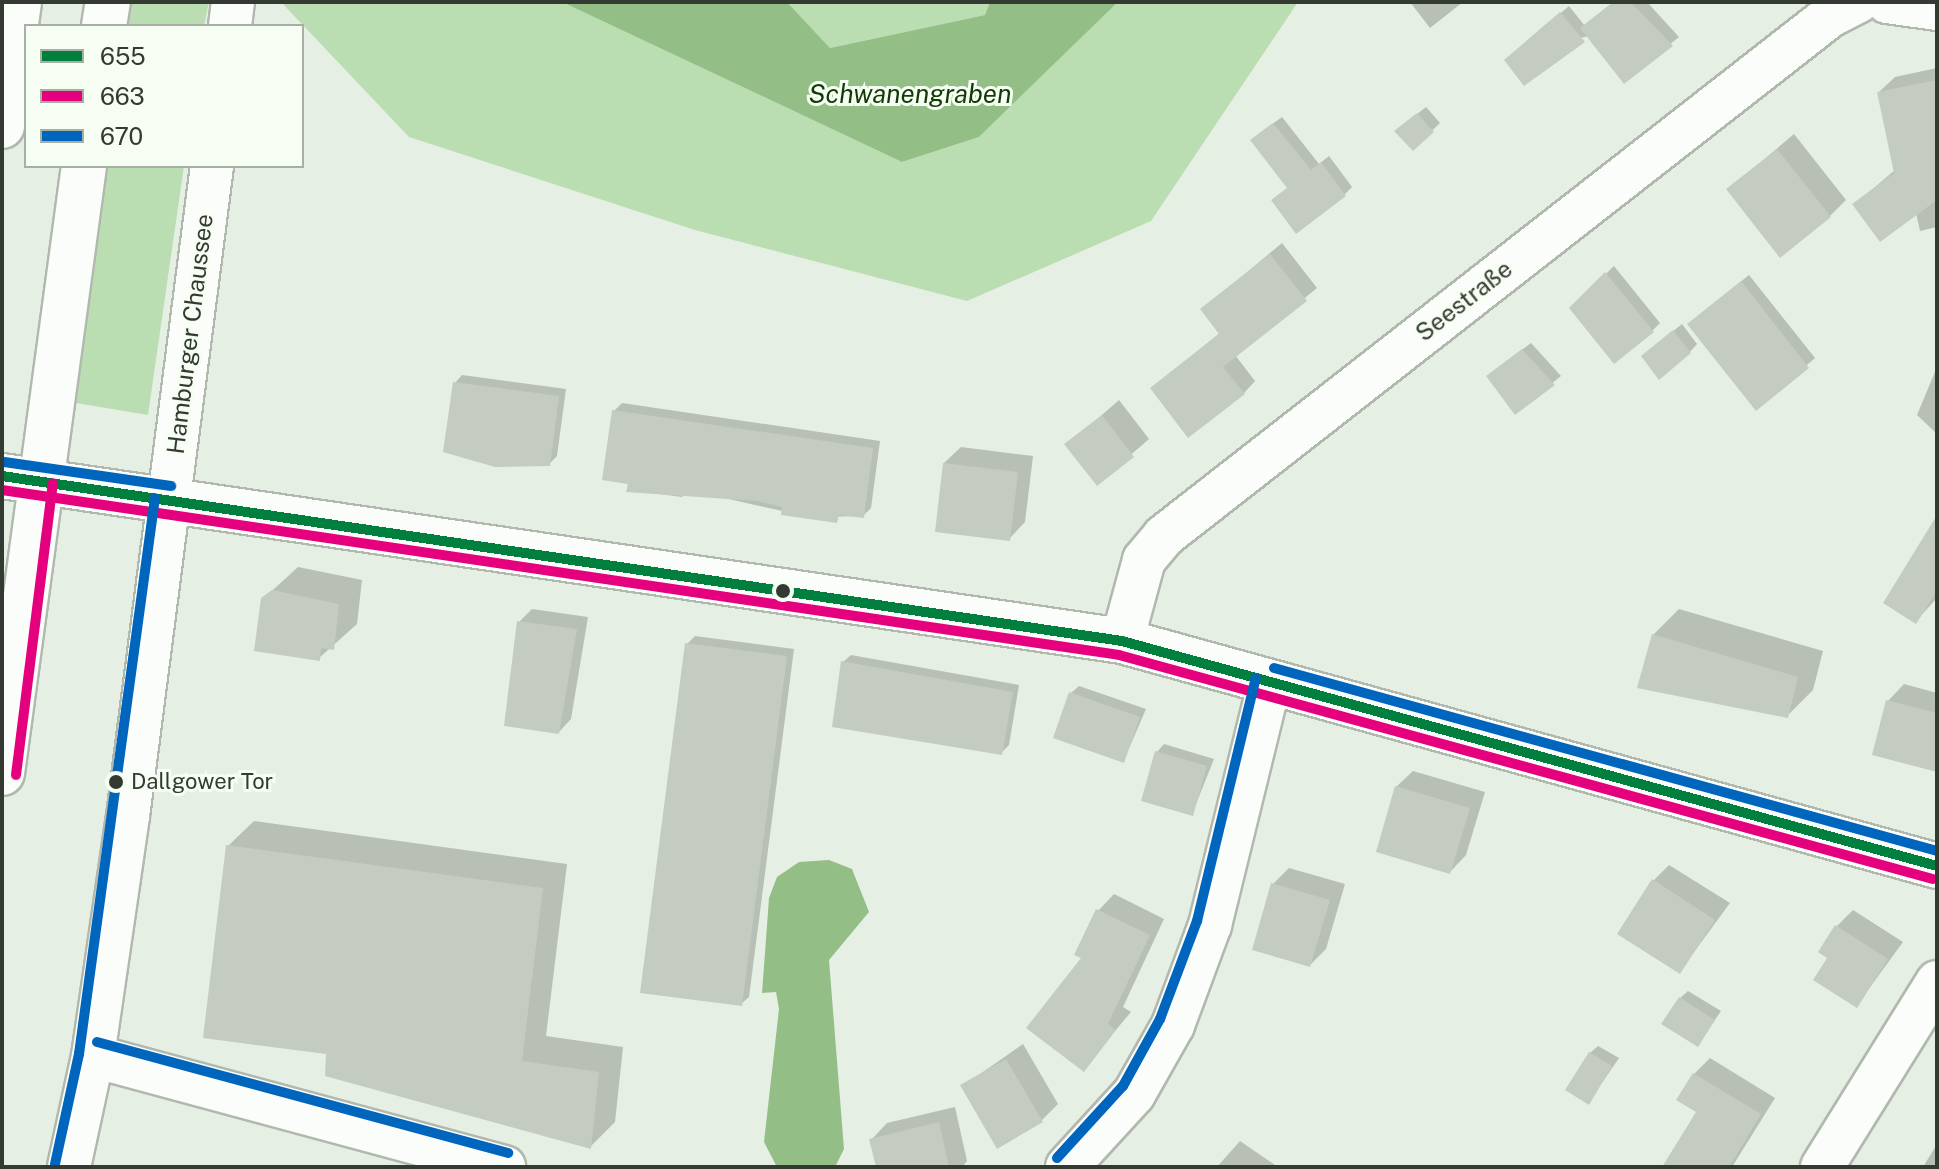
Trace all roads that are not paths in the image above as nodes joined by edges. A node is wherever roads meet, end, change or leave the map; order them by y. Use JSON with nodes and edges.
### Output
{"nodes":[{"id":1,"x":19,"y":2,"type":"edge"},
{"id":2,"x":108,"y":2,"type":"edge"},
{"id":3,"x":233,"y":2,"type":"edge"},
{"id":4,"x":1858,"y":2,"type":"edge"},
{"id":5,"x":1887,"y":2,"type":"edge"},
{"id":6,"x":1937,"y":9,"type":"edge"},
{"id":7,"x":104,"y":24,"type":"edge"},
{"id":8,"x":230,"y":24,"type":"edge"},
{"id":9,"x":2,"y":126,"type":"edge"},
{"id":10,"x":84,"y":168,"type":"edge"},
{"id":11,"x":212,"y":168,"type":"edge"},
{"id":12,"x":20,"y":478,"type":"edge"},
{"id":13,"x":169,"y":500,"type":"junction"},
{"id":14,"x":1122,"y":641,"type":"junction"},
{"id":15,"x":1270,"y":681,"type":"junction"},
{"id":16,"x":2,"y":773,"type":"edge"},
{"id":17,"x":1937,"y":866,"type":"edge"},
{"id":18,"x":1937,"y":982,"type":"edge"},
{"id":19,"x":93,"y":1056,"type":"junction"},
{"id":20,"x":69,"y":1167,"type":"edge"},
{"id":21,"x":504,"y":1167,"type":"edge"},
{"id":22,"x":1067,"y":1167,"type":"edge"},
{"id":23,"x":1822,"y":1167,"type":"edge"}],
"edges":[{"from":1,"to":9,"type":"main road"},
{"from":2,"to":7,"type":"main road"},
{"from":3,"to":8,"type":"street"},
{"from":4,"to":14,"type":"street","name":"Seestraße"},
{"from":5,"to":6,"type":"street"},
{"from":10,"to":12,"type":"main road"},
{"from":11,"to":13,"type":"street","name":"Hamburger Chaussee"},
{"from":12,"to":13,"type":"main road"},
{"from":12,"to":16,"type":"main road"},
{"from":13,"to":14,"type":"main road"},
{"from":13,"to":19,"type":"street","name":"Hamburger Chaussee"},
{"from":14,"to":15,"type":"main road"},
{"from":15,"to":17,"type":"main road"},
{"from":15,"to":22,"type":"street"},
{"from":18,"to":23,"type":"street"},
{"from":19,"to":20,"type":"street","name":"Hamburger Chaussee"},
{"from":19,"to":21,"type":"street"}]}
